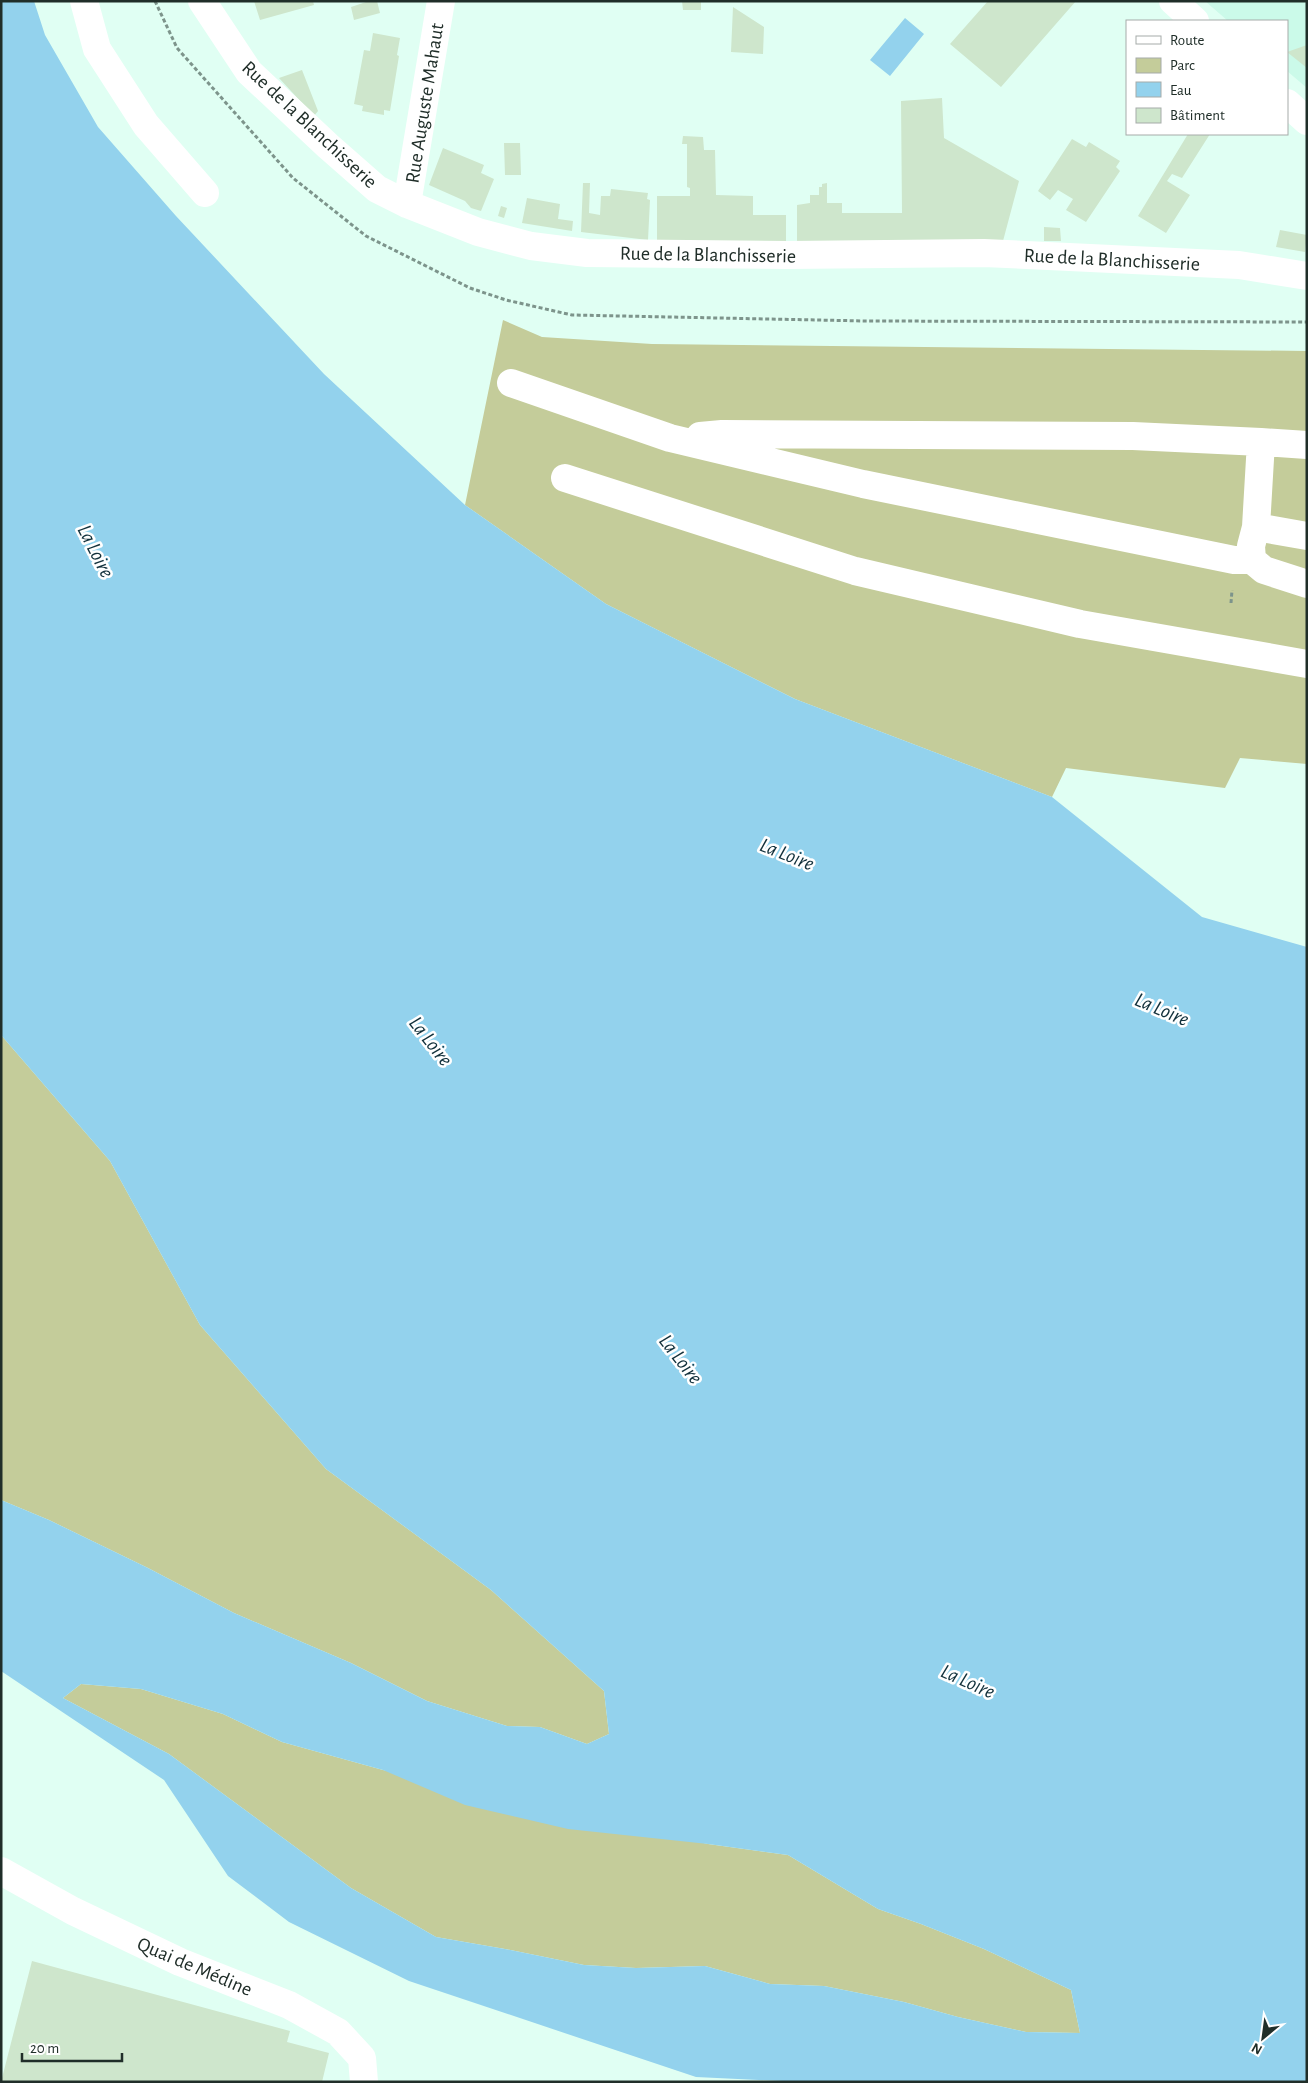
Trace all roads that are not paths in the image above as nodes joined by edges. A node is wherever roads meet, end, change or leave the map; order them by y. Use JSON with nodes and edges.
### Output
{"nodes":[{"id":1,"x":84,"y":1,"type":"edge"},
{"id":2,"x":202,"y":1,"type":"edge"},
{"id":3,"x":440,"y":1,"type":"edge"},
{"id":4,"x":1173,"y":1,"type":"edge"},
{"id":5,"x":1194,"y":20,"type":"edge"},
{"id":6,"x":1288,"y":104,"type":"edge"},
{"id":7,"x":1307,"y":120,"type":"edge"},
{"id":8,"x":204,"y":193,"type":"dead end"},
{"id":9,"x":407,"y":204,"type":"junction"},
{"id":10,"x":1307,"y":276,"type":"edge"},
{"id":11,"x":511,"y":383,"type":"dead end"},
{"id":12,"x":670,"y":438,"type":"junction"},
{"id":13,"x":1261,"y":442,"type":"junction"},
{"id":14,"x":1307,"y":445,"type":"edge"},
{"id":15,"x":565,"y":478,"type":"dead end"},
{"id":16,"x":1256,"y":527,"type":"junction"},
{"id":17,"x":1307,"y":536,"type":"edge"},
{"id":18,"x":1252,"y":560,"type":"junction"},
{"id":19,"x":1307,"y":584,"type":"edge"},
{"id":20,"x":1307,"y":664,"type":"edge"},
{"id":21,"x":3,"y":1872,"type":"edge"},
{"id":22,"x":364,"y":2082,"type":"edge"}],
"edges":[{"from":1,"to":8,"type":"street"},
{"from":2,"to":9,"type":"street","name":"Rue de la Blanchisserie"},
{"from":3,"to":9,"type":"street","name":"Rue Auguste Mahaut"},
{"from":4,"to":5,"type":"street"},
{"from":6,"to":7,"type":"street"},
{"from":9,"to":10,"type":"street","name":"Rue de la Blanchisserie"},
{"from":11,"to":12,"type":"street"},
{"from":12,"to":13,"type":"street"},
{"from":12,"to":18,"type":"street"},
{"from":13,"to":14,"type":"street"},
{"from":13,"to":16,"type":"street"},
{"from":15,"to":20,"type":"street"},
{"from":16,"to":17,"type":"street"},
{"from":16,"to":18,"type":"street"},
{"from":18,"to":19,"type":"street"},
{"from":21,"to":22,"type":"street","name":"Quai de Médine"}]}
